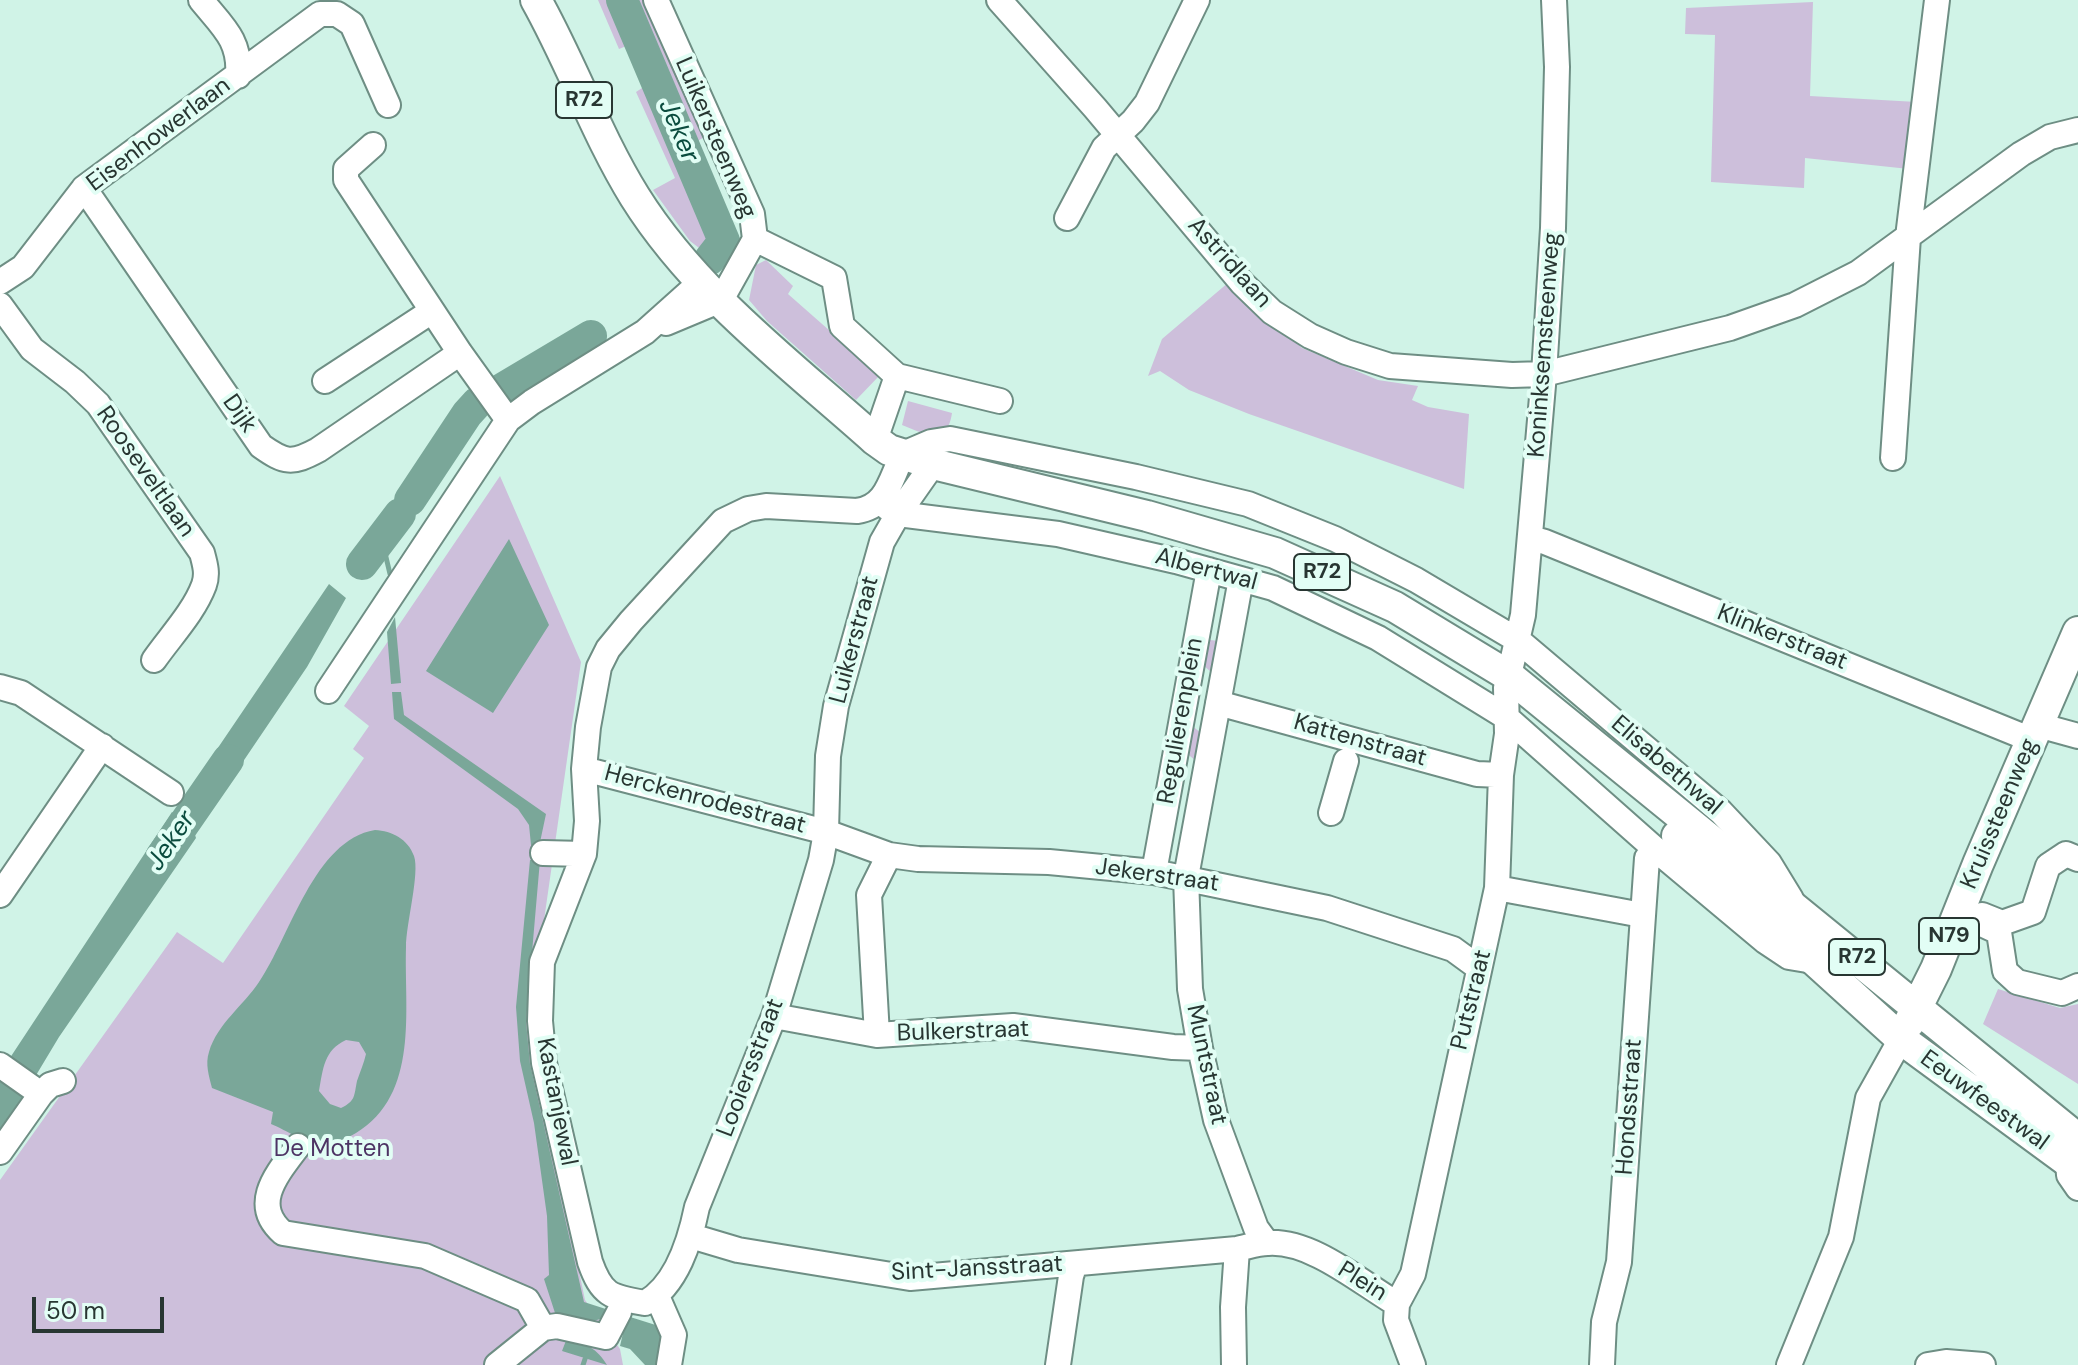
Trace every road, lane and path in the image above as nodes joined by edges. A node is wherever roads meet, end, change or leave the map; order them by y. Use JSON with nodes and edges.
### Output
{"nodes":[{"id":1,"x":201,"y":0,"type":"edge"},
{"id":2,"x":536,"y":0,"type":"edge"},
{"id":3,"x":656,"y":0,"type":"edge"},
{"id":4,"x":999,"y":0,"type":"edge"},
{"id":5,"x":1197,"y":0,"type":"edge"},
{"id":6,"x":1554,"y":0,"type":"edge"},
{"id":7,"x":1937,"y":0,"type":"edge"},
{"id":8,"x":339,"y":7,"type":"edge"},
{"id":9,"x":238,"y":76,"type":"junction"},
{"id":10,"x":388,"y":105,"type":"dead end"},
{"id":11,"x":2078,"y":130,"type":"edge"},
{"id":12,"x":1117,"y":135,"type":"junction"},
{"id":13,"x":373,"y":145,"type":"dead end"},
{"id":14,"x":84,"y":188,"type":"junction"},
{"id":15,"x":1067,"y":218,"type":"dead end"},
{"id":16,"x":1908,"y":237,"type":"junction"},
{"id":17,"x":755,"y":239,"type":"junction"},
{"id":18,"x":0,"y":282,"type":"edge"},
{"id":19,"x":711,"y":290,"type":"junction"},
{"id":20,"x":0,"y":305,"type":"edge"},
{"id":21,"x":432,"y":311,"type":"junction"},
{"id":22,"x":460,"y":353,"type":"junction"},
{"id":23,"x":1544,"y":374,"type":"junction"},
{"id":24,"x":897,"y":376,"type":"junction"},
{"id":25,"x":325,"y":381,"type":"dead end"},
{"id":26,"x":1000,"y":401,"type":"dead end"},
{"id":27,"x":508,"y":420,"type":"junction"},
{"id":28,"x":875,"y":440,"type":"junction"},
{"id":29,"x":903,"y":454,"type":"junction"},
{"id":30,"x":1893,"y":458,"type":"dead end"},
{"id":31,"x":933,"y":464,"type":"junction"},
{"id":32,"x":888,"y":508,"type":"junction"},
{"id":33,"x":1531,"y":538,"type":"junction"},
{"id":34,"x":1209,"y":570,"type":"junction"},
{"id":35,"x":1241,"y":579,"type":"junction"},
{"id":36,"x":2078,"y":632,"type":"edge"},
{"id":37,"x":1519,"y":641,"type":"junction"},
{"id":38,"x":154,"y":660,"type":"dead end"},
{"id":39,"x":1501,"y":686,"type":"junction"},
{"id":40,"x":0,"y":687,"type":"edge"},
{"id":41,"x":328,"y":691,"type":"dead end"},
{"id":42,"x":1218,"y":703,"type":"junction"},
{"id":43,"x":2035,"y":732,"type":"junction"},
{"id":44,"x":1559,"y":734,"type":"junction"},
{"id":45,"x":1528,"y":736,"type":"junction"},
{"id":46,"x":2078,"y":736,"type":"edge"},
{"id":47,"x":102,"y":746,"type":"junction"},
{"id":48,"x":1350,"y":748,"type":"junction"},
{"id":49,"x":584,"y":769,"type":"junction"},
{"id":50,"x":1501,"y":775,"type":"junction"},
{"id":51,"x":171,"y":793,"type":"dead end"},
{"id":52,"x":1331,"y":813,"type":"dead end"},
{"id":53,"x":826,"y":832,"type":"junction"},
{"id":54,"x":1655,"y":849,"type":"junction"},
{"id":55,"x":543,"y":853,"type":"dead end"},
{"id":56,"x":584,"y":854,"type":"junction"},
{"id":57,"x":889,"y":855,"type":"junction"},
{"id":58,"x":2078,"y":859,"type":"edge"},
{"id":59,"x":1154,"y":872,"type":"junction"},
{"id":60,"x":1186,"y":877,"type":"junction"},
{"id":61,"x":1497,"y":888,"type":"junction"},
{"id":62,"x":0,"y":895,"type":"edge"},
{"id":63,"x":1796,"y":908,"type":"junction"},
{"id":64,"x":1960,"y":909,"type":"junction"},
{"id":65,"x":1642,"y":915,"type":"junction"},
{"id":66,"x":1813,"y":961,"type":"junction"},
{"id":67,"x":1479,"y":968,"type":"junction"},
{"id":68,"x":2078,"y":986,"type":"edge"},
{"id":69,"x":1916,"y":1007,"type":"junction"},
{"id":70,"x":774,"y":1016,"type":"junction"},
{"id":71,"x":877,"y":1035,"type":"junction"},
{"id":72,"x":1901,"y":1039,"type":"junction"},
{"id":73,"x":1200,"y":1048,"type":"junction"},
{"id":74,"x":0,"y":1065,"type":"edge"},
{"id":75,"x":63,"y":1081,"type":"dead end"},
{"id":76,"x":41,"y":1094,"type":"junction"},
{"id":77,"x":298,"y":1146,"type":"dead end"},
{"id":78,"x":0,"y":1152,"type":"edge"},
{"id":79,"x":2076,"y":1164,"type":"edge"},
{"id":80,"x":691,"y":1236,"type":"junction"},
{"id":81,"x":1267,"y":1243,"type":"junction"},
{"id":82,"x":1237,"y":1249,"type":"junction"},
{"id":83,"x":1075,"y":1264,"type":"junction"},
{"id":84,"x":657,"y":1296,"type":"junction"},
{"id":85,"x":1397,"y":1304,"type":"junction"},
{"id":86,"x":619,"y":1312,"type":"dead end"},
{"id":87,"x":550,"y":1327,"type":"junction"},
{"id":88,"x":1795,"y":1364,"type":"edge"},
{"id":89,"x":497,"y":1365,"type":"edge"},
{"id":90,"x":669,"y":1365,"type":"edge"},
{"id":91,"x":1058,"y":1365,"type":"edge"},
{"id":92,"x":1234,"y":1365,"type":"edge"},
{"id":93,"x":1413,"y":1365,"type":"edge"},
{"id":94,"x":1602,"y":1365,"type":"edge"},
{"id":95,"x":1928,"y":1365,"type":"edge"},
{"id":96,"x":1983,"y":1365,"type":"edge"}],
"edges":[{"from":1,"to":9,"type":"street"},
{"from":2,"to":19,"type":"main road","number":"R72"},
{"from":3,"to":17,"type":"street","name":"Luikersteenweg"},
{"from":4,"to":12,"type":"street","name":"Astridlaan"},
{"from":5,"to":12,"type":"street"},
{"from":6,"to":23,"type":"street","name":"Koninksemsteenweg"},
{"from":7,"to":16,"type":"street"},
{"from":8,"to":9,"type":"street","name":"Eisenhowerlaan"},
{"from":8,"to":10,"type":"street","name":"Eisenhowerlaan"},
{"from":9,"to":14,"type":"street","name":"Eisenhowerlaan"},
{"from":11,"to":16,"type":"street","name":"Astridlaan"},
{"from":12,"to":15,"type":"street"},
{"from":12,"to":23,"type":"street","name":"Astridlaan"},
{"from":13,"to":21,"type":"street"},
{"from":14,"to":18,"type":"street","name":"Eisenhowerlaan"},
{"from":14,"to":22,"type":"street","name":"Dijk"},
{"from":16,"to":23,"type":"street","name":"Astridlaan"},
{"from":16,"to":30,"type":"street"},
{"from":17,"to":19,"type":"street","name":"Luikersteenweg"},
{"from":17,"to":24,"type":"street"},
{"from":19,"to":27,"type":"street"},
{"from":19,"to":28,"type":"main road","name":"Albertwal","number":"R72"},
{"from":20,"to":38,"type":"street","name":"Rooseveltlaan"},
{"from":21,"to":22,"type":"street"},
{"from":21,"to":25,"type":"street"},
{"from":22,"to":27,"type":"street"},
{"from":23,"to":33,"type":"street","name":"Koninksemsteenweg"},
{"from":24,"to":26,"type":"street"},
{"from":24,"to":28,"type":"street"},
{"from":27,"to":41,"type":"street"},
{"from":28,"to":29,"type":"main road","name":"Albertwal","number":"R72"},
{"from":29,"to":31,"type":"main road","name":"Albertwal","number":"R72"},
{"from":29,"to":32,"type":"street"},
{"from":29,"to":37,"type":"street"},
{"from":31,"to":32,"type":"street","name":"Luikerstraat"},
{"from":31,"to":39,"type":"main road","name":"Albertwal","number":"R72"},
{"from":32,"to":34,"type":"street","name":"Albertwal"},
{"from":32,"to":49,"type":"street","name":"Kastanjewal"},
{"from":32,"to":53,"type":"street","name":"Luikerstraat"},
{"from":33,"to":37,"type":"street","name":"Koninksemsteenweg"},
{"from":33,"to":43,"type":"street","name":"Klinkerstraat"},
{"from":34,"to":35,"type":"street","name":"Albertwal"},
{"from":34,"to":59,"type":"street","name":"Regulierenplein"},
{"from":35,"to":39,"type":"street","name":"Albertwal"},
{"from":35,"to":42,"type":"street","name":"Regulierenplein"},
{"from":36,"to":43,"type":"main road","name":"Kruissteenweg","number":"N79"},
{"from":37,"to":39,"type":"street","name":"Koninksemsteenweg"},
{"from":37,"to":63,"type":"street","name":"Elisabethwal"},
{"from":39,"to":44,"type":"main road","name":"Elisabethwal","number":"R72"},
{"from":39,"to":45,"type":"street","name":"Elisabethwal"},
{"from":39,"to":50,"type":"street","name":"Putstraat"},
{"from":39,"to":63,"type":"main road","name":"Elisabethwal","number":"R72"},
{"from":40,"to":47,"type":"street"},
{"from":42,"to":48,"type":"street","name":"Kattenstraat"},
{"from":42,"to":60,"type":"street","name":"Regulierenplein"},
{"from":43,"to":46,"type":"street","name":"Klinkerstraat"},
{"from":43,"to":64,"type":"main road","name":"Kruissteenweg","number":"N79"},
{"from":44,"to":45,"type":"street"},
{"from":44,"to":66,"type":"main road","name":"Elisabethwal","number":"R72"},
{"from":45,"to":54,"type":"street","name":"Elisabethwal"},
{"from":47,"to":51,"type":"street"},
{"from":47,"to":62,"type":"street"},
{"from":48,"to":50,"type":"street","name":"Kattenstraat"},
{"from":48,"to":52,"type":"street"},
{"from":49,"to":53,"type":"street","name":"Herckenrodestraat"},
{"from":49,"to":56,"type":"street","name":"Kastanjewal"},
{"from":50,"to":61,"type":"street","name":"Putstraat"},
{"from":53,"to":57,"type":"street","name":"Jekerstraat"},
{"from":53,"to":70,"type":"street","name":"Looiersstraat"},
{"from":54,"to":65,"type":"street","name":"Hondsstraat"},
{"from":54,"to":66,"type":"street","name":"Elisabethwal"},
{"from":55,"to":56,"type":"street"},
{"from":56,"to":84,"type":"street","name":"Kastanjewal"},
{"from":57,"to":59,"type":"street","name":"Jekerstraat"},
{"from":57,"to":71,"type":"street"},
{"from":58,"to":64,"type":"street"},
{"from":59,"to":60,"type":"street","name":"Jekerstraat"},
{"from":60,"to":67,"type":"street","name":"Jekerstraat"},
{"from":60,"to":73,"type":"street","name":"Muntstraat"},
{"from":61,"to":65,"type":"street"},
{"from":61,"to":67,"type":"street","name":"Putstraat"},
{"from":63,"to":69,"type":"main road","name":"Elisabethwal","number":"R72"},
{"from":64,"to":68,"type":"street"},
{"from":64,"to":69,"type":"main road","name":"Kruissteenweg","number":"N79"},
{"from":65,"to":94,"type":"street","name":"Hondsstraat"},
{"from":66,"to":72,"type":"main road","name":"Elisabethwal","number":"R72"},
{"from":67,"to":85,"type":"street","name":"Putstraat"},
{"from":69,"to":72,"type":"main road","name":"Kruissteenweg","number":"N79"},
{"from":69,"to":79,"type":"main road","name":"Eeuwfeestwal","number":"R72"},
{"from":70,"to":71,"type":"street","name":"Bulkerstraat"},
{"from":70,"to":80,"type":"street","name":"Looiersstraat"},
{"from":71,"to":73,"type":"street","name":"Bulkerstraat"},
{"from":72,"to":79,"type":"main road","name":"Eeuwfeestwal","number":"R72"},
{"from":72,"to":88,"type":"street"},
{"from":73,"to":81,"type":"street","name":"Muntstraat"},
{"from":74,"to":76,"type":"street"},
{"from":75,"to":76,"type":"street"},
{"from":76,"to":78,"type":"street"},
{"from":77,"to":87,"type":"street"},
{"from":80,"to":83,"type":"street","name":"Sint-Jansstraat"},
{"from":80,"to":84,"type":"street","name":"Looiersstraat"},
{"from":81,"to":82,"type":"street","name":"Sint-Jansstraat"},
{"from":81,"to":85,"type":"street","name":"Plein"},
{"from":82,"to":83,"type":"street","name":"Sint-Jansstraat"},
{"from":82,"to":92,"type":"street"},
{"from":83,"to":91,"type":"street"},
{"from":84,"to":90,"type":"street"},
{"from":85,"to":93,"type":"street","name":"Plein"},
{"from":86,"to":87,"type":"street"},
{"from":87,"to":89,"type":"street"},
{"from":95,"to":96,"type":"street"}]}
